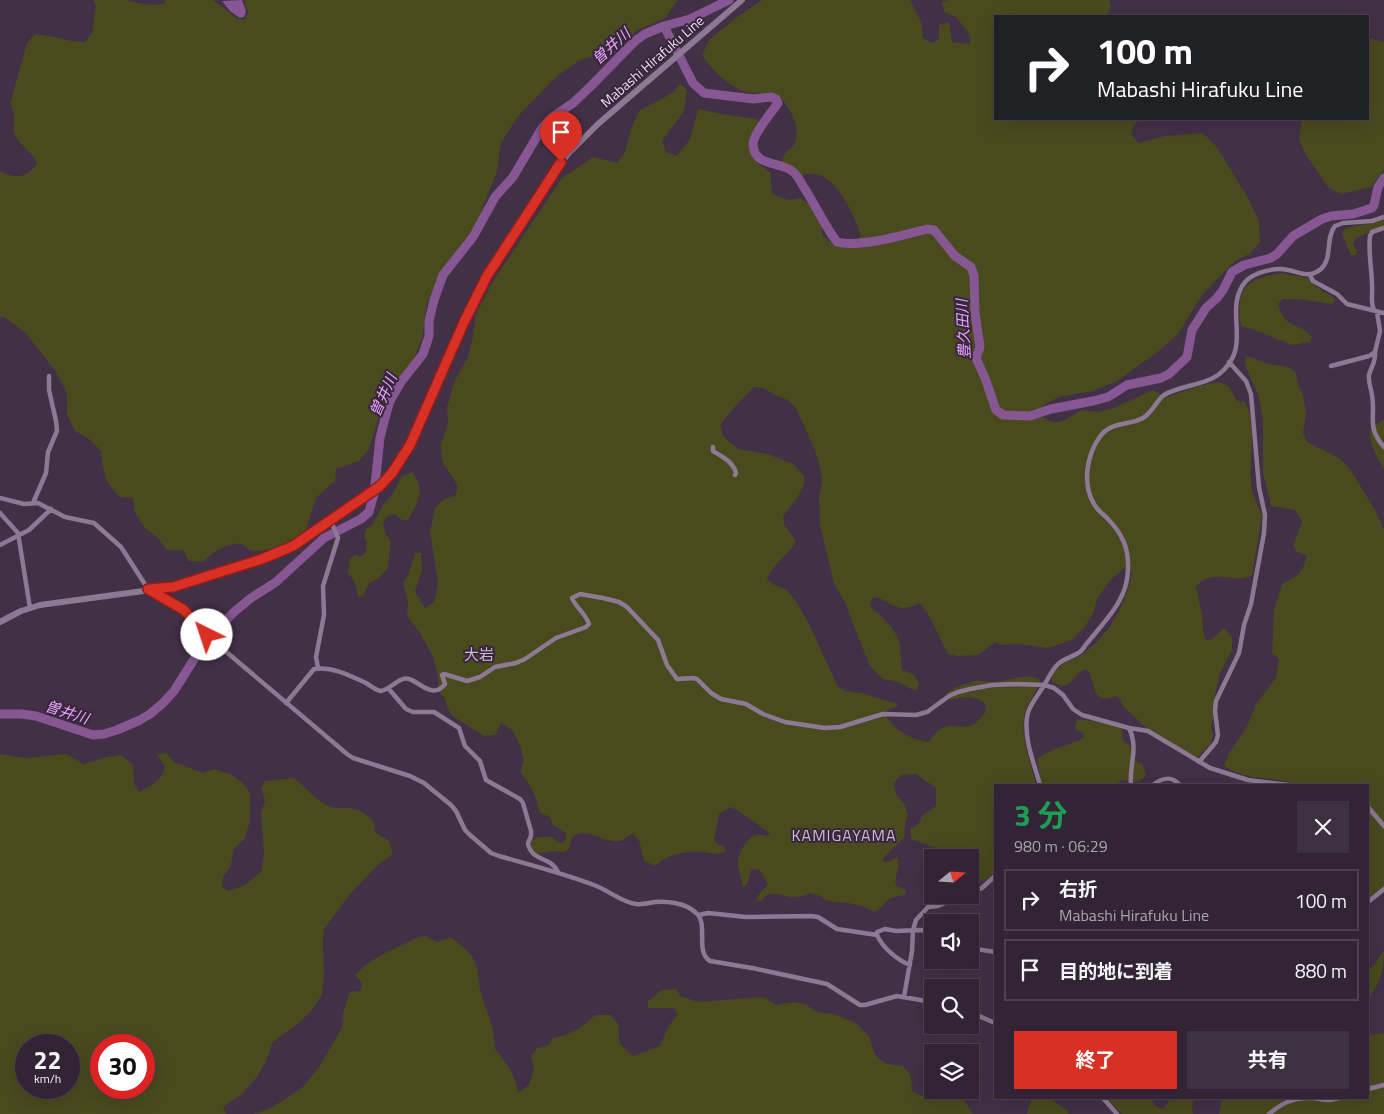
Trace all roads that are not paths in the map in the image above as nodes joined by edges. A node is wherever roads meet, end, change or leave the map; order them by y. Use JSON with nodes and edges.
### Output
{"nodes":[{"id":1,"x":742,"y":0,"type":"edge"},
{"id":2,"x":1384,"y":217,"type":"edge"},
{"id":3,"x":1384,"y":228,"type":"edge"},
{"id":4,"x":1310,"y":274,"type":"junction"},
{"id":5,"x":1375,"y":311,"type":"junction"},
{"id":6,"x":1384,"y":313,"type":"edge"},
{"id":7,"x":1375,"y":352,"type":"junction"},
{"id":8,"x":1229,"y":362,"type":"junction"},
{"id":9,"x":1331,"y":366,"type":"dead end"},
{"id":10,"x":50,"y":376,"type":"dead end"},
{"id":11,"x":712,"y":447,"type":"dead end"},
{"id":12,"x":1384,"y":447,"type":"edge"},
{"id":13,"x":735,"y":475,"type":"dead end"},
{"id":14,"x":0,"y":498,"type":"edge"},
{"id":15,"x":33,"y":503,"type":"junction"},
{"id":16,"x":51,"y":510,"type":"junction"},
{"id":17,"x":0,"y":513,"type":"edge"},
{"id":18,"x":331,"y":521,"type":"junction"},
{"id":19,"x":19,"y":536,"type":"junction"},
{"id":20,"x":0,"y":545,"type":"edge"},
{"id":21,"x":148,"y":589,"type":"junction"},
{"id":22,"x":30,"y":608,"type":"junction"},
{"id":23,"x":0,"y":622,"type":"edge"},
{"id":24,"x":318,"y":668,"type":"junction"},
{"id":25,"x":1045,"y":685,"type":"junction"},
{"id":26,"x":388,"y":688,"type":"junction"},
{"id":27,"x":286,"y":703,"type":"junction"},
{"id":28,"x":1129,"y":728,"type":"junction"},
{"id":29,"x":1199,"y":762,"type":"junction"},
{"id":30,"x":1040,"y":784,"type":"edge"},
{"id":31,"x":1131,"y":784,"type":"edge"},
{"id":32,"x":1154,"y":784,"type":"edge"},
{"id":33,"x":1179,"y":784,"type":"edge"},
{"id":34,"x":1282,"y":784,"type":"edge"},
{"id":35,"x":1369,"y":808,"type":"edge"},
{"id":36,"x":1384,"y":826,"type":"edge"},
{"id":37,"x":558,"y":872,"type":"junction"},
{"id":38,"x":994,"y":877,"type":"edge"},
{"id":39,"x":979,"y":889,"type":"edge"},
{"id":40,"x":1384,"y":890,"type":"edge"},
{"id":41,"x":1369,"y":901,"type":"edge"},
{"id":42,"x":943,"y":904,"type":"edge"},
{"id":43,"x":699,"y":916,"type":"junction"},
{"id":44,"x":913,"y":930,"type":"junction"},
{"id":45,"x":924,"y":931,"type":"edge"},
{"id":46,"x":877,"y":935,"type":"junction"},
{"id":47,"x":979,"y":949,"type":"edge"},
{"id":48,"x":994,"y":952,"type":"edge"},
{"id":49,"x":910,"y":965,"type":"junction"},
{"id":50,"x":904,"y":997,"type":"junction"},
{"id":51,"x":924,"y":1001,"type":"edge"},
{"id":52,"x":979,"y":1016,"type":"edge"},
{"id":53,"x":994,"y":1023,"type":"edge"},
{"id":54,"x":1384,"y":1085,"type":"edge"},
{"id":55,"x":1369,"y":1089,"type":"edge"},
{"id":56,"x":1104,"y":1099,"type":"edge"},
{"id":57,"x":1292,"y":1099,"type":"edge"},
{"id":58,"x":1318,"y":1099,"type":"edge"},
{"id":59,"x":1335,"y":1099,"type":"edge"},
{"id":60,"x":1117,"y":1114,"type":"edge"},
{"id":61,"x":1269,"y":1114,"type":"edge"}],
"edges":[{"from":1,"to":18,"type":"main road","name":"Mabashi Hirafuku Line"},
{"from":2,"to":4,"type":"street"},
{"from":3,"to":5,"type":"street"},
{"from":4,"to":5,"type":"street"},
{"from":4,"to":8,"type":"street"},
{"from":5,"to":6,"type":"street"},
{"from":5,"to":7,"type":"street"},
{"from":7,"to":9,"type":"street"},
{"from":7,"to":12,"type":"street"},
{"from":8,"to":25,"type":"street"},
{"from":8,"to":29,"type":"street"},
{"from":10,"to":15,"type":"street"},
{"from":11,"to":13,"type":"street"},
{"from":14,"to":15,"type":"street"},
{"from":15,"to":16,"type":"street"},
{"from":16,"to":19,"type":"street"},
{"from":16,"to":21,"type":"street"},
{"from":17,"to":19,"type":"street"},
{"from":18,"to":21,"type":"main road","name":"Mabashi Hirafuku Line"},
{"from":18,"to":24,"type":"street"},
{"from":19,"to":20,"type":"street"},
{"from":19,"to":22,"type":"street"},
{"from":21,"to":22,"type":"main road","name":"Mabashi Hirafuku Line"},
{"from":21,"to":27,"type":"street"},
{"from":22,"to":23,"type":"main road","name":"Mabashi Hirafuku Line"},
{"from":24,"to":26,"type":"street"},
{"from":24,"to":27,"type":"street"},
{"from":25,"to":26,"type":"street"},
{"from":25,"to":28,"type":"street"},
{"from":25,"to":30,"type":"street"},
{"from":26,"to":37,"type":"street"},
{"from":27,"to":37,"type":"street"},
{"from":28,"to":29,"type":"street"},
{"from":28,"to":31,"type":"street"},
{"from":29,"to":34,"type":"street"},
{"from":32,"to":33,"type":"street"},
{"from":35,"to":36,"type":"street"},
{"from":37,"to":43,"type":"street"},
{"from":38,"to":39,"type":"street"},
{"from":40,"to":41,"type":"street"},
{"from":42,"to":44,"type":"street"},
{"from":43,"to":46,"type":"street"},
{"from":43,"to":50,"type":"street"},
{"from":44,"to":45,"type":"street"},
{"from":44,"to":46,"type":"street"},
{"from":44,"to":49,"type":"street"},
{"from":46,"to":49,"type":"street"},
{"from":47,"to":48,"type":"street"},
{"from":49,"to":50,"type":"street"},
{"from":50,"to":51,"type":"street"},
{"from":52,"to":53,"type":"street"},
{"from":54,"to":55,"type":"street"},
{"from":56,"to":60,"type":"street"},
{"from":57,"to":61,"type":"street"},
{"from":58,"to":59,"type":"street"}]}
